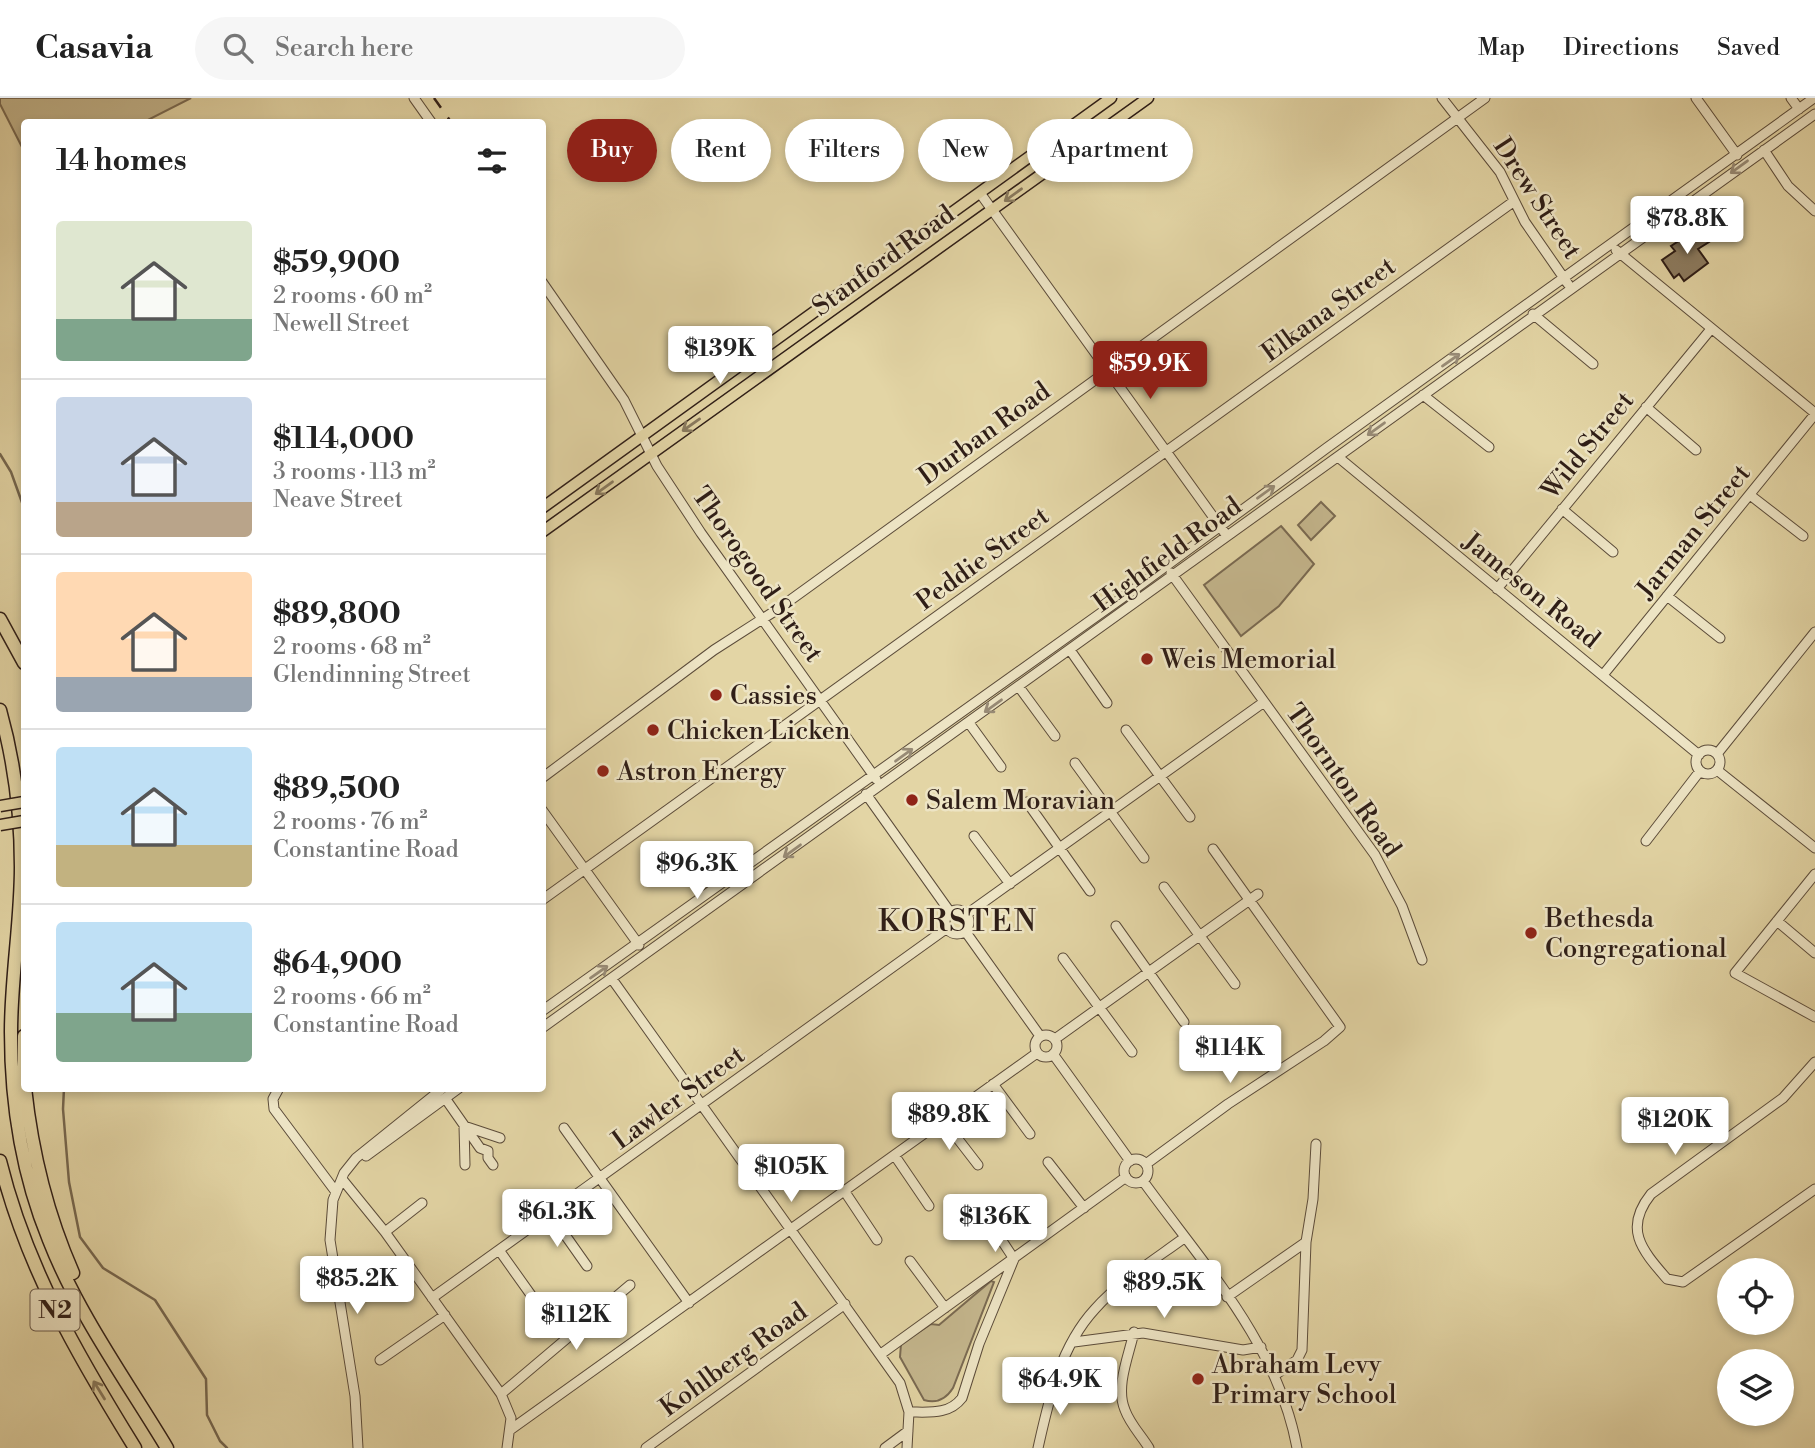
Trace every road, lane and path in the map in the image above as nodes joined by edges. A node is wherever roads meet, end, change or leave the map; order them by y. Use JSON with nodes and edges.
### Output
{"nodes":[{"id":1,"x":414,"y":98,"type":"edge"},
{"id":2,"x":1111,"y":98,"type":"edge"},
{"id":3,"x":1148,"y":98,"type":"edge"},
{"id":4,"x":1442,"y":98,"type":"edge"},
{"id":5,"x":1485,"y":98,"type":"edge"},
{"id":6,"x":1696,"y":98,"type":"edge"},
{"id":7,"x":1791,"y":98,"type":"edge"},
{"id":8,"x":1814,"y":98,"type":"edge"},
{"id":9,"x":1799,"y":109,"type":"junction"},
{"id":10,"x":1815,"y":114,"type":"edge"},
{"id":11,"x":1458,"y":118,"type":"junction"},
{"id":12,"x":429,"y":119,"type":"edge"},
{"id":13,"x":1764,"y":150,"type":"junction"},
{"id":14,"x":1737,"y":155,"type":"junction"},
{"id":15,"x":980,"y":193,"type":"junction"},
{"id":16,"x":1513,"y":202,"type":"junction"},
{"id":17,"x":992,"y":210,"type":"junction"},
{"id":18,"x":1815,"y":211,"type":"edge"},
{"id":19,"x":1611,"y":245,"type":"junction"},
{"id":20,"x":1620,"y":254,"type":"junction"},
{"id":21,"x":1565,"y":279,"type":"junction"},
{"id":22,"x":546,"y":288,"type":"edge"},
{"id":23,"x":1572,"y":288,"type":"junction"},
{"id":24,"x":1533,"y":314,"type":"junction"},
{"id":25,"x":1711,"y":329,"type":"junction"},
{"id":26,"x":1592,"y":364,"type":"dead end"},
{"id":27,"x":1108,"y":369,"type":"junction"},
{"id":28,"x":1423,"y":395,"type":"junction"},
{"id":29,"x":1646,"y":407,"type":"junction"},
{"id":30,"x":1815,"y":414,"type":"edge"},
{"id":31,"x":644,"y":435,"type":"junction"},
{"id":32,"x":1489,"y":447,"type":"dead end"},
{"id":33,"x":1696,"y":450,"type":"dead end"},
{"id":34,"x":1168,"y":451,"type":"junction"},
{"id":35,"x":651,"y":454,"type":"junction"},
{"id":36,"x":1338,"y":457,"type":"junction"},
{"id":37,"x":1750,"y":495,"type":"junction"},
{"id":38,"x":546,"y":505,"type":"edge"},
{"id":39,"x":1562,"y":509,"type":"junction"},
{"id":40,"x":1220,"y":526,"type":"junction"},
{"id":41,"x":546,"y":529,"type":"edge"},
{"id":42,"x":1227,"y":536,"type":"junction"},
{"id":43,"x":1802,"y":536,"type":"dead end"},
{"id":44,"x":1614,"y":552,"type":"dead end"},
{"id":45,"x":1166,"y":565,"type":"junction"},
{"id":46,"x":1173,"y":576,"type":"junction"},
{"id":47,"x":1497,"y":589,"type":"junction"},
{"id":48,"x":1667,"y":596,"type":"junction"},
{"id":49,"x":0,"y":619,"type":"edge"},
{"id":50,"x":762,"y":620,"type":"junction"},
{"id":51,"x":1815,"y":632,"type":"edge"},
{"id":52,"x":1720,"y":638,"type":"dead end"},
{"id":53,"x":1070,"y":650,"type":"junction"},
{"id":54,"x":21,"y":658,"type":"edge"},
{"id":55,"x":1603,"y":675,"type":"junction"},
{"id":56,"x":1019,"y":687,"type":"junction"},
{"id":57,"x":821,"y":700,"type":"junction"},
{"id":58,"x":1264,"y":702,"type":"junction"},
{"id":59,"x":1107,"y":704,"type":"dead end"},
{"id":60,"x":0,"y":710,"type":"edge"},
{"id":61,"x":969,"y":723,"type":"junction"},
{"id":62,"x":1126,"y":730,"type":"dead end"},
{"id":63,"x":1055,"y":736,"type":"dead end"},
{"id":64,"x":1717,"y":754,"type":"junction"},
{"id":65,"x":1699,"y":755,"type":"junction"},
{"id":66,"x":1075,"y":763,"type":"dead end"},
{"id":67,"x":1001,"y":766,"type":"dead end"},
{"id":68,"x":1717,"y":770,"type":"junction"},
{"id":69,"x":1700,"y":771,"type":"junction"},
{"id":70,"x":546,"y":775,"type":"edge"},
{"id":71,"x":874,"y":776,"type":"junction"},
{"id":72,"x":1160,"y":776,"type":"junction"},
{"id":73,"x":861,"y":785,"type":"junction"},
{"id":74,"x":880,"y":787,"type":"junction"},
{"id":75,"x":867,"y":797,"type":"junction"},
{"id":76,"x":21,"y":802,"type":"edge"},
{"id":77,"x":1027,"y":802,"type":"dead end"},
{"id":78,"x":0,"y":806,"type":"edge"},
{"id":79,"x":1109,"y":812,"type":"junction"},
{"id":80,"x":820,"y":814,"type":"junction"},
{"id":81,"x":546,"y":815,"type":"edge"},
{"id":82,"x":1190,"y":817,"type":"dead end"},
{"id":83,"x":21,"y":822,"type":"edge"},
{"id":84,"x":829,"y":824,"type":"junction"},
{"id":85,"x":0,"y":825,"type":"edge"},
{"id":86,"x":974,"y":836,"type":"dead end"},
{"id":87,"x":1646,"y":841,"type":"dead end"},
{"id":88,"x":1059,"y":848,"type":"junction"},
{"id":89,"x":1213,"y":849,"type":"dead end"},
{"id":90,"x":1815,"y":849,"type":"edge"},
{"id":91,"x":1144,"y":858,"type":"dead end"},
{"id":92,"x":586,"y":869,"type":"junction"},
{"id":93,"x":1815,"y":874,"type":"edge"},
{"id":94,"x":1010,"y":884,"type":"junction"},
{"id":95,"x":1164,"y":887,"type":"dead end"},
{"id":96,"x":1090,"y":891,"type":"dead end"},
{"id":97,"x":546,"y":897,"type":"edge"},
{"id":98,"x":1253,"y":897,"type":"junction"},
{"id":99,"x":950,"y":912,"type":"junction"},
{"id":100,"x":967,"y":914,"type":"junction"},
{"id":101,"x":1777,"y":921,"type":"junction"},
{"id":102,"x":1116,"y":926,"type":"dead end"},
{"id":103,"x":947,"y":928,"type":"junction"},
{"id":104,"x":965,"y":931,"type":"junction"},
{"id":105,"x":1199,"y":937,"type":"junction"},
{"id":106,"x":639,"y":945,"type":"junction"},
{"id":107,"x":1815,"y":953,"type":"edge"},
{"id":108,"x":1063,"y":958,"type":"dead end"},
{"id":109,"x":1422,"y":960,"type":"dead end"},
{"id":110,"x":1150,"y":971,"type":"junction"},
{"id":111,"x":612,"y":979,"type":"junction"},
{"id":112,"x":1235,"y":984,"type":"dead end"},
{"id":113,"x":546,"y":1008,"type":"edge"},
{"id":114,"x":1099,"y":1008,"type":"junction"},
{"id":115,"x":1815,"y":1017,"type":"edge"},
{"id":116,"x":1184,"y":1022,"type":"dead end"},
{"id":117,"x":546,"y":1025,"type":"edge"},
{"id":118,"x":1040,"y":1036,"type":"junction"},
{"id":119,"x":1055,"y":1039,"type":"junction"},
{"id":120,"x":1132,"y":1052,"type":"dead end"},
{"id":121,"x":1037,"y":1053,"type":"junction"},
{"id":122,"x":1053,"y":1054,"type":"junction"},
{"id":123,"x":1815,"y":1062,"type":"edge"},
{"id":124,"x":993,"y":1084,"type":"junction"},
{"id":125,"x":26,"y":1092,"type":"edge"},
{"id":126,"x":276,"y":1092,"type":"edge"},
{"id":127,"x":444,"y":1093,"type":"edge"},
{"id":128,"x":702,"y":1105,"type":"junction"},
{"id":129,"x":944,"y":1121,"type":"junction"},
{"id":130,"x":464,"y":1126,"type":"junction"},
{"id":131,"x":564,"y":1128,"type":"dead end"},
{"id":132,"x":1030,"y":1134,"type":"dead end"},
{"id":133,"x":499,"y":1138,"type":"dead end"},
{"id":134,"x":1316,"y":1144,"type":"dead end"},
{"id":135,"x":895,"y":1156,"type":"junction"},
{"id":136,"x":0,"y":1161,"type":"edge"},
{"id":137,"x":1130,"y":1161,"type":"junction"},
{"id":138,"x":491,"y":1162,"type":"dead end"},
{"id":139,"x":1048,"y":1162,"type":"dead end"},
{"id":140,"x":1146,"y":1164,"type":"junction"},
{"id":141,"x":465,"y":1166,"type":"dead end"},
{"id":142,"x":978,"y":1166,"type":"dead end"},
{"id":143,"x":344,"y":1176,"type":"junction"},
{"id":144,"x":1126,"y":1177,"type":"junction"},
{"id":145,"x":600,"y":1179,"type":"junction"},
{"id":146,"x":1143,"y":1181,"type":"junction"},
{"id":147,"x":1815,"y":1189,"type":"edge"},
{"id":148,"x":337,"y":1192,"type":"junction"},
{"id":149,"x":845,"y":1192,"type":"junction"},
{"id":150,"x":0,"y":1194,"type":"edge"},
{"id":151,"x":422,"y":1203,"type":"dead end"},
{"id":152,"x":929,"y":1206,"type":"dead end"},
{"id":153,"x":1084,"y":1208,"type":"junction"},
{"id":154,"x":551,"y":1215,"type":"junction"},
{"id":155,"x":985,"y":1215,"type":"dead end"},
{"id":156,"x":791,"y":1230,"type":"junction"},
{"id":157,"x":384,"y":1232,"type":"junction"},
{"id":158,"x":1184,"y":1238,"type":"junction"},
{"id":159,"x":877,"y":1240,"type":"dead end"},
{"id":160,"x":1306,"y":1242,"type":"junction"},
{"id":161,"x":499,"y":1250,"type":"junction"},
{"id":162,"x":1014,"y":1259,"type":"junction"},
{"id":163,"x":910,"y":1262,"type":"dead end"},
{"id":164,"x":587,"y":1266,"type":"dead end"},
{"id":165,"x":631,"y":1285,"type":"dead end"},
{"id":166,"x":1227,"y":1297,"type":"junction"},
{"id":167,"x":432,"y":1298,"type":"junction"},
{"id":168,"x":537,"y":1302,"type":"dead end"},
{"id":169,"x":689,"y":1303,"type":"junction"},
{"id":170,"x":845,"y":1304,"type":"junction"},
{"id":171,"x":945,"y":1308,"type":"junction"},
{"id":172,"x":444,"y":1315,"type":"junction"},
{"id":173,"x":1134,"y":1332,"type":"junction"},
{"id":174,"x":1074,"y":1342,"type":"junction"},
{"id":175,"x":1261,"y":1347,"type":"junction"},
{"id":176,"x":75,"y":1351,"type":"junction"},
{"id":177,"x":881,"y":1354,"type":"junction"},
{"id":178,"x":380,"y":1360,"type":"dead end"},
{"id":179,"x":1275,"y":1375,"type":"junction"},
{"id":180,"x":500,"y":1394,"type":"junction"},
{"id":181,"x":141,"y":1406,"type":"junction"},
{"id":182,"x":909,"y":1412,"type":"junction"},
{"id":183,"x":510,"y":1430,"type":"junction"},
{"id":184,"x":908,"y":1431,"type":"junction"},
{"id":185,"x":135,"y":1448,"type":"edge"},
{"id":186,"x":167,"y":1448,"type":"edge"},
{"id":187,"x":358,"y":1448,"type":"edge"},
{"id":188,"x":507,"y":1448,"type":"edge"},
{"id":189,"x":646,"y":1448,"type":"edge"},
{"id":190,"x":885,"y":1448,"type":"edge"},
{"id":191,"x":907,"y":1448,"type":"edge"},
{"id":192,"x":1038,"y":1448,"type":"edge"},
{"id":193,"x":1149,"y":1448,"type":"edge"},
{"id":194,"x":1297,"y":1448,"type":"edge"}],
"edges":[{"from":1,"to":12,"type":"street"},
{"from":2,"to":15,"type":"main road","name":"Stanford Road"},
{"from":3,"to":17,"type":"main road","name":"Stanford Road","one_way":true},
{"from":4,"to":11,"type":"street","name":"Drew Street"},
{"from":5,"to":11,"type":"street","name":"Durban Road"},
{"from":6,"to":14,"type":"street"},
{"from":7,"to":9,"type":"street"},
{"from":8,"to":9,"type":"street","name":"Highfield Road"},
{"from":9,"to":14,"type":"street","name":"Highfield Road"},
{"from":10,"to":13,"type":"street","name":"Highfield Road"},
{"from":11,"to":16,"type":"street","name":"Drew Street"},
{"from":11,"to":27,"type":"street","name":"Durban Road"},
{"from":13,"to":18,"type":"street"},
{"from":13,"to":20,"type":"street","name":"Highfield Road","one_way":true},
{"from":14,"to":19,"type":"street","name":"Highfield Road"},
{"from":15,"to":17,"type":"street"},
{"from":15,"to":31,"type":"main road","name":"Stanford Road"},
{"from":16,"to":21,"type":"street","name":"Drew Street"},
{"from":16,"to":34,"type":"street","name":"Elkana Street"},
{"from":17,"to":27,"type":"street"},
{"from":17,"to":35,"type":"main road","name":"Stanford Road","one_way":true},
{"from":19,"to":20,"type":"street"},
{"from":19,"to":21,"type":"street","name":"Highfield Road"},
{"from":20,"to":23,"type":"street","name":"Highfield Road"},
{"from":20,"to":25,"type":"street"},
{"from":21,"to":23,"type":"street","name":"Drew Street"},
{"from":40,"to":21,"type":"street","name":"Highfield Road","one_way":true},
{"from":22,"to":31,"type":"street","name":"Thorogood Street"},
{"from":23,"to":24,"type":"street","name":"Highfield Road"},
{"from":24,"to":26,"type":"street"},
{"from":24,"to":28,"type":"street","name":"Highfield Road"},
{"from":25,"to":29,"type":"street","name":"Wild Street"},
{"from":25,"to":30,"type":"street"},
{"from":27,"to":34,"type":"street"},
{"from":27,"to":50,"type":"street","name":"Durban Road"},
{"from":28,"to":32,"type":"street"},
{"from":28,"to":36,"type":"street","name":"Highfield Road","one_way":true},
{"from":29,"to":33,"type":"street"},
{"from":29,"to":39,"type":"street","name":"Wild Street"},
{"from":30,"to":37,"type":"street","name":"Jarman Street"},
{"from":31,"to":35,"type":"street","name":"Thorogood Street"},
{"from":31,"to":38,"type":"main road","name":"Stanford Road"},
{"from":34,"to":40,"type":"street"},
{"from":34,"to":57,"type":"street","name":"Peddie Street"},
{"from":35,"to":41,"type":"main road","name":"Stanford Road","one_way":true},
{"from":35,"to":50,"type":"street","name":"Thorogood Street"},
{"from":36,"to":42,"type":"street","name":"Highfield Road"},
{"from":36,"to":47,"type":"street","name":"Jameson Road"},
{"from":37,"to":43,"type":"street"},
{"from":37,"to":48,"type":"street","name":"Jarman Street"},
{"from":39,"to":44,"type":"street"},
{"from":39,"to":47,"type":"street","name":"Wild Street"},
{"from":40,"to":42,"type":"street"},
{"from":40,"to":45,"type":"street","name":"Highfield Road"},
{"from":42,"to":46,"type":"street","name":"Highfield Road"},
{"from":45,"to":46,"type":"street","name":"Thornton Road"},
{"from":71,"to":45,"type":"street","name":"Highfield Road","one_way":true},
{"from":46,"to":53,"type":"street","name":"Highfield Road"},
{"from":46,"to":58,"type":"street","name":"Thornton Road"},
{"from":47,"to":55,"type":"street","name":"Jameson Road"},
{"from":48,"to":52,"type":"street"},
{"from":48,"to":55,"type":"street","name":"Jarman Street"},
{"from":49,"to":54,"type":"highway"},
{"from":50,"to":57,"type":"street","name":"Thorogood Street"},
{"from":50,"to":70,"type":"street","name":"Durban Road"},
{"from":51,"to":64,"type":"street"},
{"from":53,"to":56,"type":"street","name":"Highfield Road"},
{"from":53,"to":59,"type":"street"},
{"from":55,"to":65,"type":"street","name":"Jameson Road"},
{"from":56,"to":61,"type":"street","name":"Highfield Road","one_way":true},
{"from":56,"to":63,"type":"street"},
{"from":57,"to":71,"type":"street","name":"Thorogood Street"},
{"from":57,"to":92,"type":"street","name":"Peddie Street"},
{"from":58,"to":72,"type":"street"},
{"from":58,"to":109,"type":"street","name":"Thornton Road"},
{"from":60,"to":181,"type":"highway","number":"N2"},
{"from":61,"to":67,"type":"street"},
{"from":61,"to":74,"type":"street","name":"Highfield Road"},
{"from":62,"to":72,"type":"street"},
{"from":64,"to":65,"type":"street"},
{"from":64,"to":68,"type":"street"},
{"from":65,"to":69,"type":"street"},
{"from":66,"to":79,"type":"street"},
{"from":68,"to":69,"type":"street"},
{"from":68,"to":90,"type":"street"},
{"from":69,"to":87,"type":"street"},
{"from":71,"to":73,"type":"street","name":"Highfield Road"},
{"from":71,"to":74,"type":"street","name":"Thorogood Street"},
{"from":72,"to":79,"type":"street"},
{"from":72,"to":82,"type":"street"},
{"from":73,"to":75,"type":"street"},
{"from":73,"to":80,"type":"street","name":"Highfield Road"},
{"from":74,"to":75,"type":"street","name":"Highfield Road"},
{"from":75,"to":84,"type":"street","name":"Highfield Road"},
{"from":75,"to":99,"type":"street"},
{"from":76,"to":78,"type":"main road","bridge":true},
{"from":77,"to":88,"type":"street"},
{"from":79,"to":88,"type":"street"},
{"from":79,"to":91,"type":"street"},
{"from":80,"to":84,"type":"street"},
{"from":80,"to":106,"type":"street","name":"Highfield Road"},
{"from":81,"to":92,"type":"street"},
{"from":83,"to":85,"type":"main road","bridge":true},
{"from":84,"to":111,"type":"street","name":"Highfield Road","one_way":true},
{"from":86,"to":94,"type":"street"},
{"from":88,"to":94,"type":"street"},
{"from":88,"to":96,"type":"street"},
{"from":89,"to":98,"type":"street"},
{"from":92,"to":97,"type":"street","name":"Peddie Street"},
{"from":92,"to":106,"type":"street"},
{"from":93,"to":101,"type":"street"},
{"from":94,"to":100,"type":"street"},
{"from":95,"to":105,"type":"street"},
{"from":98,"to":105,"type":"street"},
{"from":98,"to":140,"type":"street"},
{"from":99,"to":100,"type":"street"},
{"from":99,"to":103,"type":"street"},
{"from":100,"to":104,"type":"street"},
{"from":101,"to":107,"type":"street"},
{"from":101,"to":115,"type":"street"},
{"from":102,"to":110,"type":"street"},
{"from":103,"to":104,"type":"street"},
{"from":103,"to":128,"type":"street","name":"Lawler Street"},
{"from":104,"to":118,"type":"street"},
{"from":105,"to":110,"type":"street"},
{"from":105,"to":112,"type":"street"},
{"from":113,"to":106,"type":"street","name":"Highfield Road","one_way":true},
{"from":108,"to":114,"type":"street"},
{"from":110,"to":114,"type":"street"},
{"from":110,"to":116,"type":"street"},
{"from":111,"to":117,"type":"street","name":"Highfield Road"},
{"from":111,"to":128,"type":"street"},
{"from":114,"to":119,"type":"street"},
{"from":114,"to":120,"type":"street"},
{"from":118,"to":119,"type":"street"},
{"from":118,"to":121,"type":"street"},
{"from":119,"to":122,"type":"street"},
{"from":121,"to":122,"type":"street"},
{"from":121,"to":124,"type":"street"},
{"from":122,"to":137,"type":"street"},
{"from":123,"to":147,"type":"street"},
{"from":124,"to":129,"type":"street"},
{"from":124,"to":132,"type":"street"},
{"from":125,"to":181,"type":"highway"},
{"from":126,"to":148,"type":"street"},
{"from":127,"to":130,"type":"street"},
{"from":127,"to":143,"type":"street"},
{"from":128,"to":145,"type":"street","name":"Lawler Street"},
{"from":128,"to":156,"type":"street"},
{"from":129,"to":135,"type":"street"},
{"from":129,"to":142,"type":"street"},
{"from":130,"to":133,"type":"street"},
{"from":130,"to":138,"type":"street"},
{"from":130,"to":141,"type":"street"},
{"from":131,"to":145,"type":"street"},
{"from":134,"to":160,"type":"street"},
{"from":135,"to":149,"type":"street"},
{"from":135,"to":152,"type":"street"},
{"from":136,"to":176,"type":"highway","number":"N2"},
{"from":137,"to":140,"type":"street"},
{"from":137,"to":144,"type":"street"},
{"from":139,"to":153,"type":"street"},
{"from":140,"to":146,"type":"street"},
{"from":143,"to":148,"type":"street"},
{"from":143,"to":157,"type":"street"},
{"from":144,"to":146,"type":"street"},
{"from":144,"to":153,"type":"street"},
{"from":145,"to":154,"type":"street","name":"Lawler Street"},
{"from":145,"to":169,"type":"street"},
{"from":146,"to":158,"type":"street"},
{"from":148,"to":187,"type":"street"},
{"from":149,"to":156,"type":"street"},
{"from":149,"to":159,"type":"street"},
{"from":150,"to":176,"type":"highway"},
{"from":151,"to":157,"type":"street"},
{"from":153,"to":162,"type":"street"},
{"from":154,"to":161,"type":"street","name":"Lawler Street"},
{"from":154,"to":164,"type":"street"},
{"from":155,"to":162,"type":"street"},
{"from":156,"to":169,"type":"street"},
{"from":156,"to":170,"type":"street"},
{"from":157,"to":167,"type":"street"},
{"from":158,"to":166,"type":"street"},
{"from":158,"to":174,"type":"street"},
{"from":160,"to":166,"type":"street"},
{"from":160,"to":179,"type":"street"},
{"from":161,"to":167,"type":"street","name":"Lawler Street"},
{"from":161,"to":168,"type":"street"},
{"from":162,"to":171,"type":"street"},
{"from":162,"to":182,"type":"street"},
{"from":163,"to":171,"type":"street"},
{"from":165,"to":180,"type":"street"},
{"from":166,"to":175,"type":"street"},
{"from":167,"to":172,"type":"street"},
{"from":169,"to":183,"type":"street"},
{"from":170,"to":177,"type":"street"},
{"from":170,"to":189,"type":"street","name":"Kohlberg Road"},
{"from":171,"to":177,"type":"street"},
{"from":172,"to":178,"type":"street"},
{"from":172,"to":180,"type":"street"},
{"from":173,"to":174,"type":"street"},
{"from":173,"to":175,"type":"street"},
{"from":173,"to":193,"type":"street"},
{"from":174,"to":192,"type":"street"},
{"from":175,"to":179,"type":"street"},
{"from":185,"to":176,"type":"highway","number":"N2","one_way":true},
{"from":177,"to":182,"type":"street"},
{"from":179,"to":194,"type":"street"},
{"from":180,"to":183,"type":"street"},
{"from":181,"to":186,"type":"highway","number":"N2"},
{"from":182,"to":184,"type":"street"},
{"from":183,"to":188,"type":"street"},
{"from":184,"to":190,"type":"street"},
{"from":184,"to":191,"type":"street"}]}
